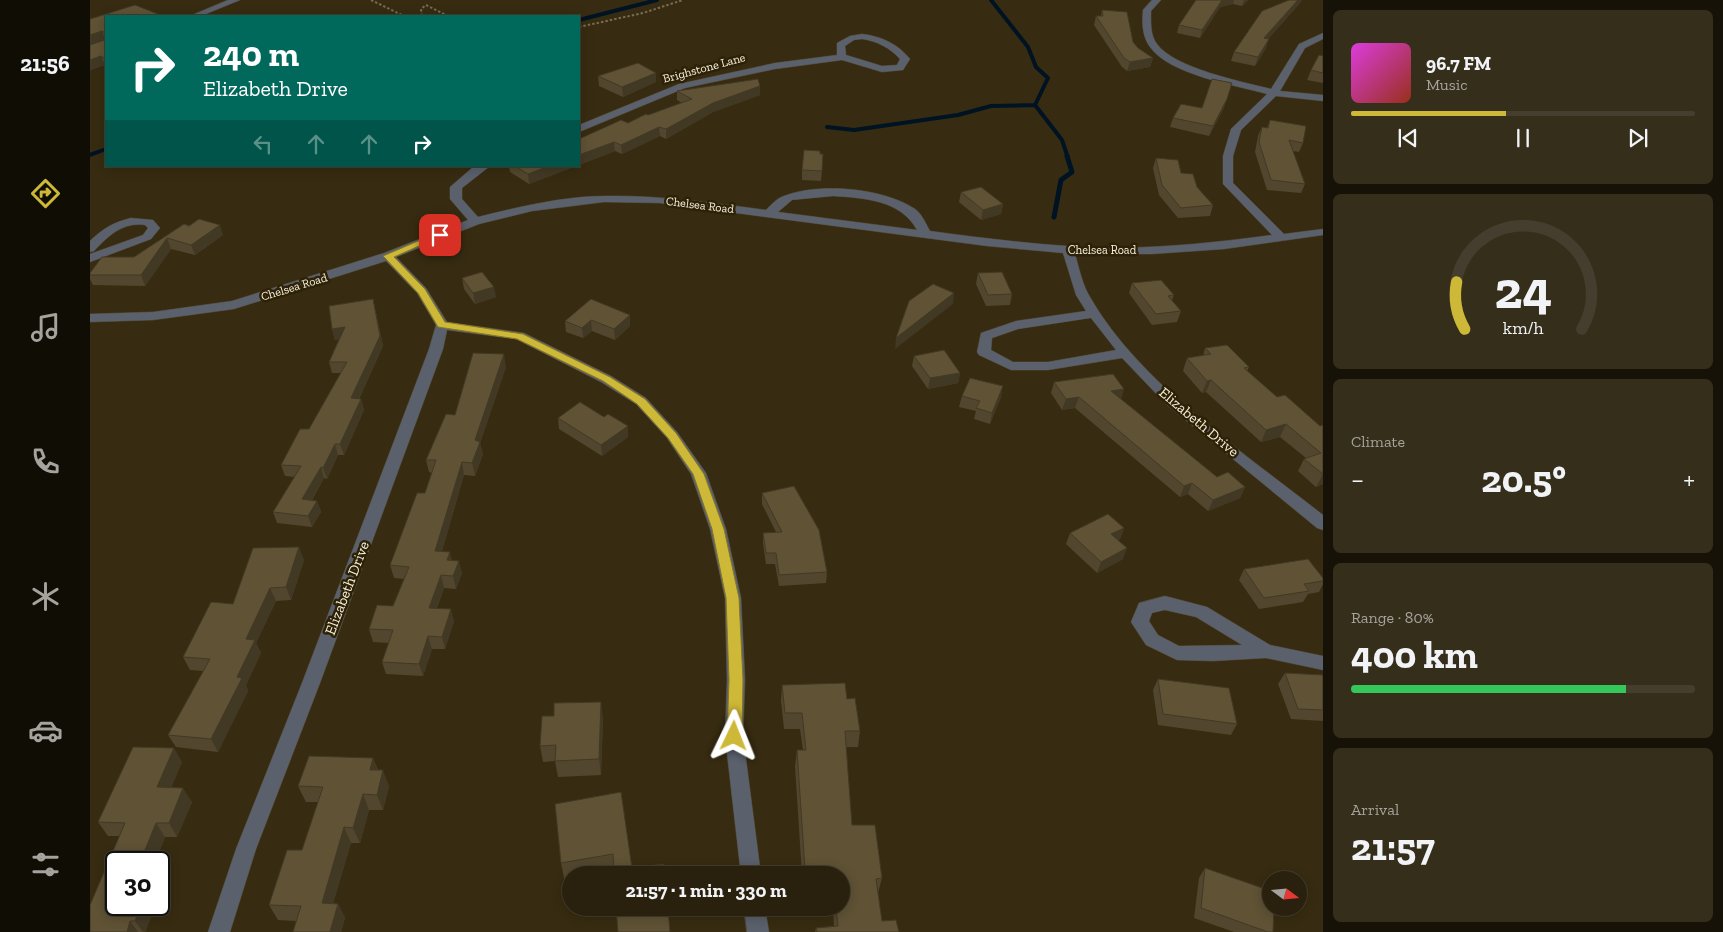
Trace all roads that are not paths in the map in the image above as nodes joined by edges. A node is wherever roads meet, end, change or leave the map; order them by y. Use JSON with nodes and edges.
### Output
{"nodes":[{"id":1,"x":236,"y":0,"type":"edge"},
{"id":2,"x":1157,"y":0,"type":"edge"},
{"id":3,"x":197,"y":15,"type":"edge"},
{"id":4,"x":1323,"y":36,"type":"edge"},
{"id":5,"x":842,"y":57,"type":"junction"},
{"id":6,"x":1274,"y":93,"type":"junction"},
{"id":7,"x":1323,"y":98,"type":"edge"},
{"id":8,"x":580,"y":129,"type":"edge"},
{"id":9,"x":484,"y":167,"type":"edge"},
{"id":10,"x":770,"y":213,"type":"junction"},
{"id":11,"x":475,"y":221,"type":"junction"},
{"id":12,"x":1323,"y":232,"type":"edge"},
{"id":13,"x":926,"y":234,"type":"junction"},
{"id":14,"x":1280,"y":236,"type":"junction"},
{"id":15,"x":90,"y":248,"type":"edge"},
{"id":16,"x":1068,"y":250,"type":"junction"},
{"id":17,"x":388,"y":256,"type":"junction"},
{"id":18,"x":90,"y":258,"type":"edge"},
{"id":19,"x":1094,"y":314,"type":"junction"},
{"id":20,"x":90,"y":318,"type":"edge"},
{"id":21,"x":442,"y":325,"type":"junction"},
{"id":22,"x":1126,"y":352,"type":"junction"},
{"id":23,"x":1323,"y":524,"type":"edge"},
{"id":24,"x":1266,"y":651,"type":"junction"},
{"id":25,"x":1323,"y":663,"type":"edge"},
{"id":26,"x":751,"y":866,"type":"edge"},
{"id":27,"x":757,"y":916,"type":"edge"},
{"id":28,"x":219,"y":932,"type":"edge"},
{"id":29,"x":758,"y":932,"type":"edge"}],
"edges":[{"from":1,"to":3,"type":"street"},
{"from":2,"to":6,"type":"street"},
{"from":4,"to":6,"type":"street"},
{"from":5,"to":5,"type":"street","name":"Brighstone Lane"},
{"from":5,"to":8,"type":"street","name":"Brighstone Lane"},
{"from":6,"to":7,"type":"street"},
{"from":6,"to":14,"type":"street"},
{"from":9,"to":11,"type":"street"},
{"from":10,"to":11,"type":"street","name":"Chelsea Road"},
{"from":10,"to":13,"type":"street","name":"Chelsea Road"},
{"from":10,"to":13,"type":"street"},
{"from":11,"to":17,"type":"street","name":"Chelsea Road"},
{"from":12,"to":14,"type":"street","name":"Chelsea Road"},
{"from":13,"to":16,"type":"street","name":"Chelsea Road"},
{"from":14,"to":16,"type":"street","name":"Chelsea Road"},
{"from":15,"to":18,"type":"street"},
{"from":16,"to":19,"type":"street","name":"Elizabeth Drive"},
{"from":17,"to":20,"type":"street","name":"Chelsea Road"},
{"from":17,"to":21,"type":"street"},
{"from":19,"to":22,"type":"street","name":"Elizabeth Drive"},
{"from":19,"to":22,"type":"street"},
{"from":21,"to":26,"type":"street"},
{"from":21,"to":28,"type":"street","name":"Elizabeth Drive"},
{"from":22,"to":23,"type":"street","name":"Elizabeth Drive"},
{"from":24,"to":24,"type":"street"},
{"from":24,"to":25,"type":"street"},
{"from":27,"to":29,"type":"street"}]}
